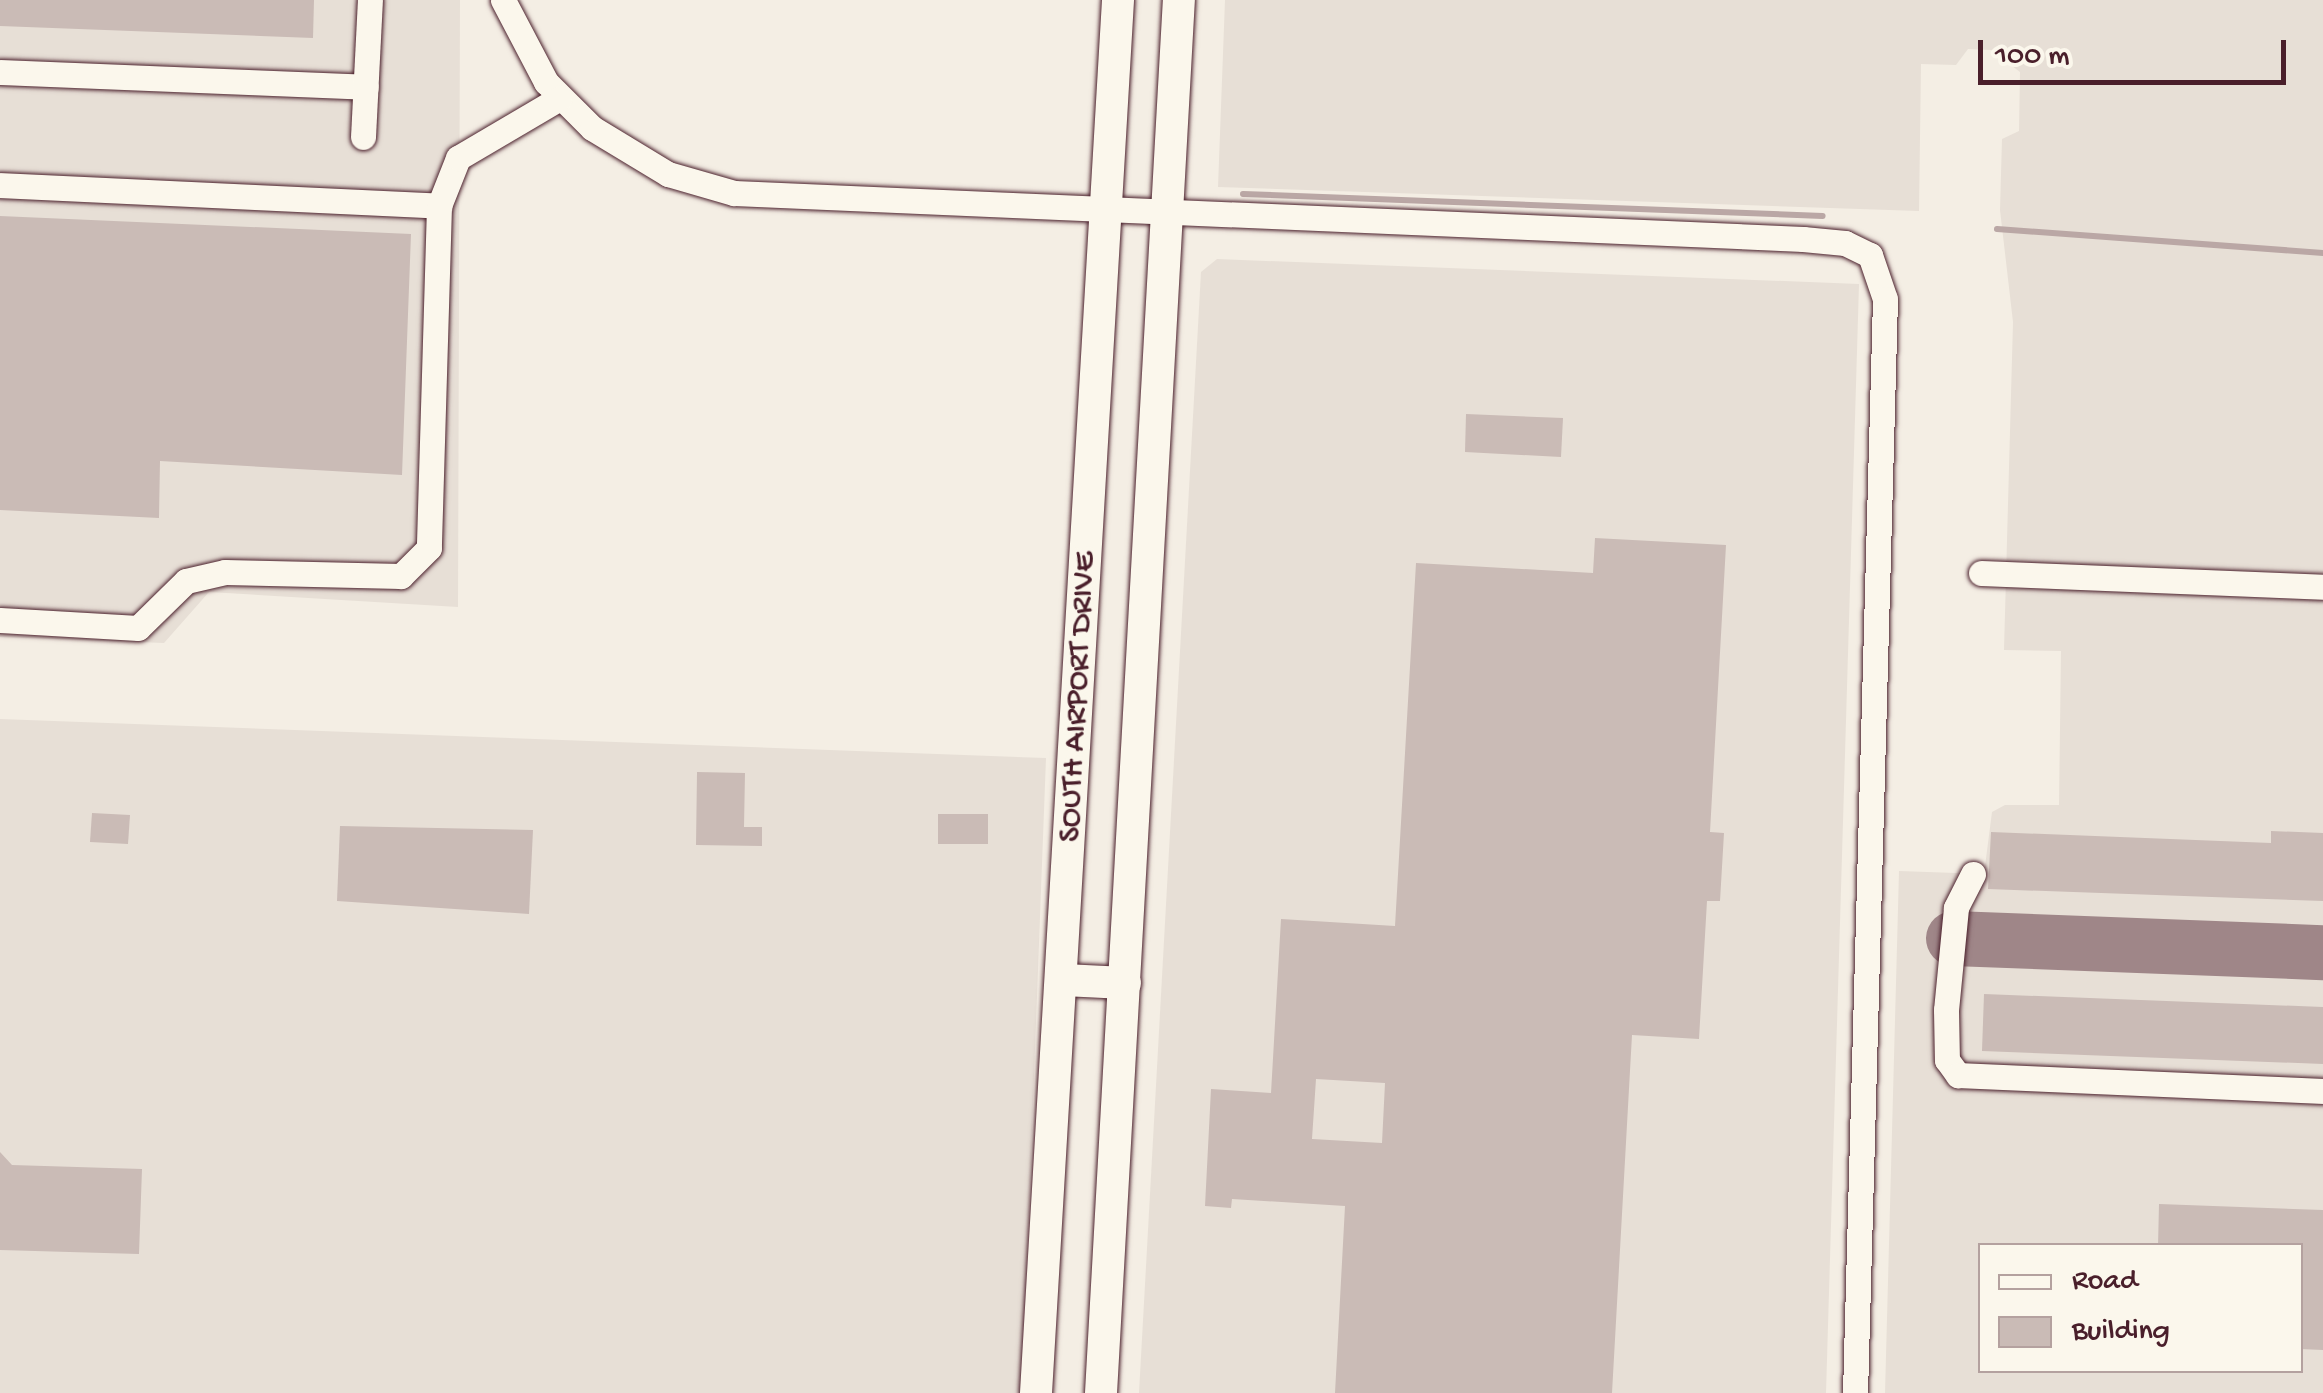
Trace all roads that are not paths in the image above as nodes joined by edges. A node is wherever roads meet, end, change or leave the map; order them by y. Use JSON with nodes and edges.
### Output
{"nodes":[{"id":1,"x":370,"y":0,"type":"edge"},
{"id":2,"x":503,"y":0,"type":"edge"},
{"id":3,"x":1118,"y":0,"type":"edge"},
{"id":4,"x":1179,"y":0,"type":"edge"},
{"id":5,"x":0,"y":72,"type":"edge"},
{"id":6,"x":366,"y":87,"type":"junction"},
{"id":7,"x":560,"y":98,"type":"junction"},
{"id":8,"x":363,"y":137,"type":"dead end"},
{"id":9,"x":0,"y":185,"type":"edge"},
{"id":10,"x":440,"y":206,"type":"junction"},
{"id":11,"x":1106,"y":212,"type":"junction"},
{"id":12,"x":1165,"y":215,"type":"junction"},
{"id":13,"x":1981,"y":573,"type":"dead end"},
{"id":14,"x":2323,"y":587,"type":"edge"},
{"id":15,"x":0,"y":620,"type":"edge"},
{"id":16,"x":1973,"y":874,"type":"dead end"},
{"id":17,"x":1064,"y":980,"type":"junction"},
{"id":18,"x":1125,"y":982,"type":"junction"},
{"id":19,"x":2323,"y":1091,"type":"edge"},
{"id":20,"x":1036,"y":1393,"type":"edge"},
{"id":21,"x":1101,"y":1393,"type":"edge"},
{"id":22,"x":1855,"y":1393,"type":"edge"}],
"edges":[{"from":1,"to":6,"type":"street"},
{"from":2,"to":7,"type":"street"},
{"from":3,"to":11,"type":"main road","name":"SOUTH AIRPORT DRIVE"},
{"from":4,"to":12,"type":"main road","name":"SOUTH AIRPORT DRIVE"},
{"from":5,"to":6,"type":"street"},
{"from":6,"to":8,"type":"street"},
{"from":7,"to":10,"type":"street"},
{"from":7,"to":11,"type":"street"},
{"from":9,"to":10,"type":"street"},
{"from":10,"to":15,"type":"street"},
{"from":11,"to":12,"type":"street"},
{"from":11,"to":17,"type":"main road","name":"SOUTH AIRPORT DRIVE"},
{"from":12,"to":18,"type":"main road","name":"SOUTH AIRPORT DRIVE"},
{"from":12,"to":22,"type":"street"},
{"from":13,"to":14,"type":"street"},
{"from":16,"to":19,"type":"street"},
{"from":17,"to":18,"type":"main road"},
{"from":17,"to":20,"type":"main road","name":"SOUTH AIRPORT DRIVE"},
{"from":18,"to":21,"type":"main road","name":"SOUTH AIRPORT DRIVE"}]}
